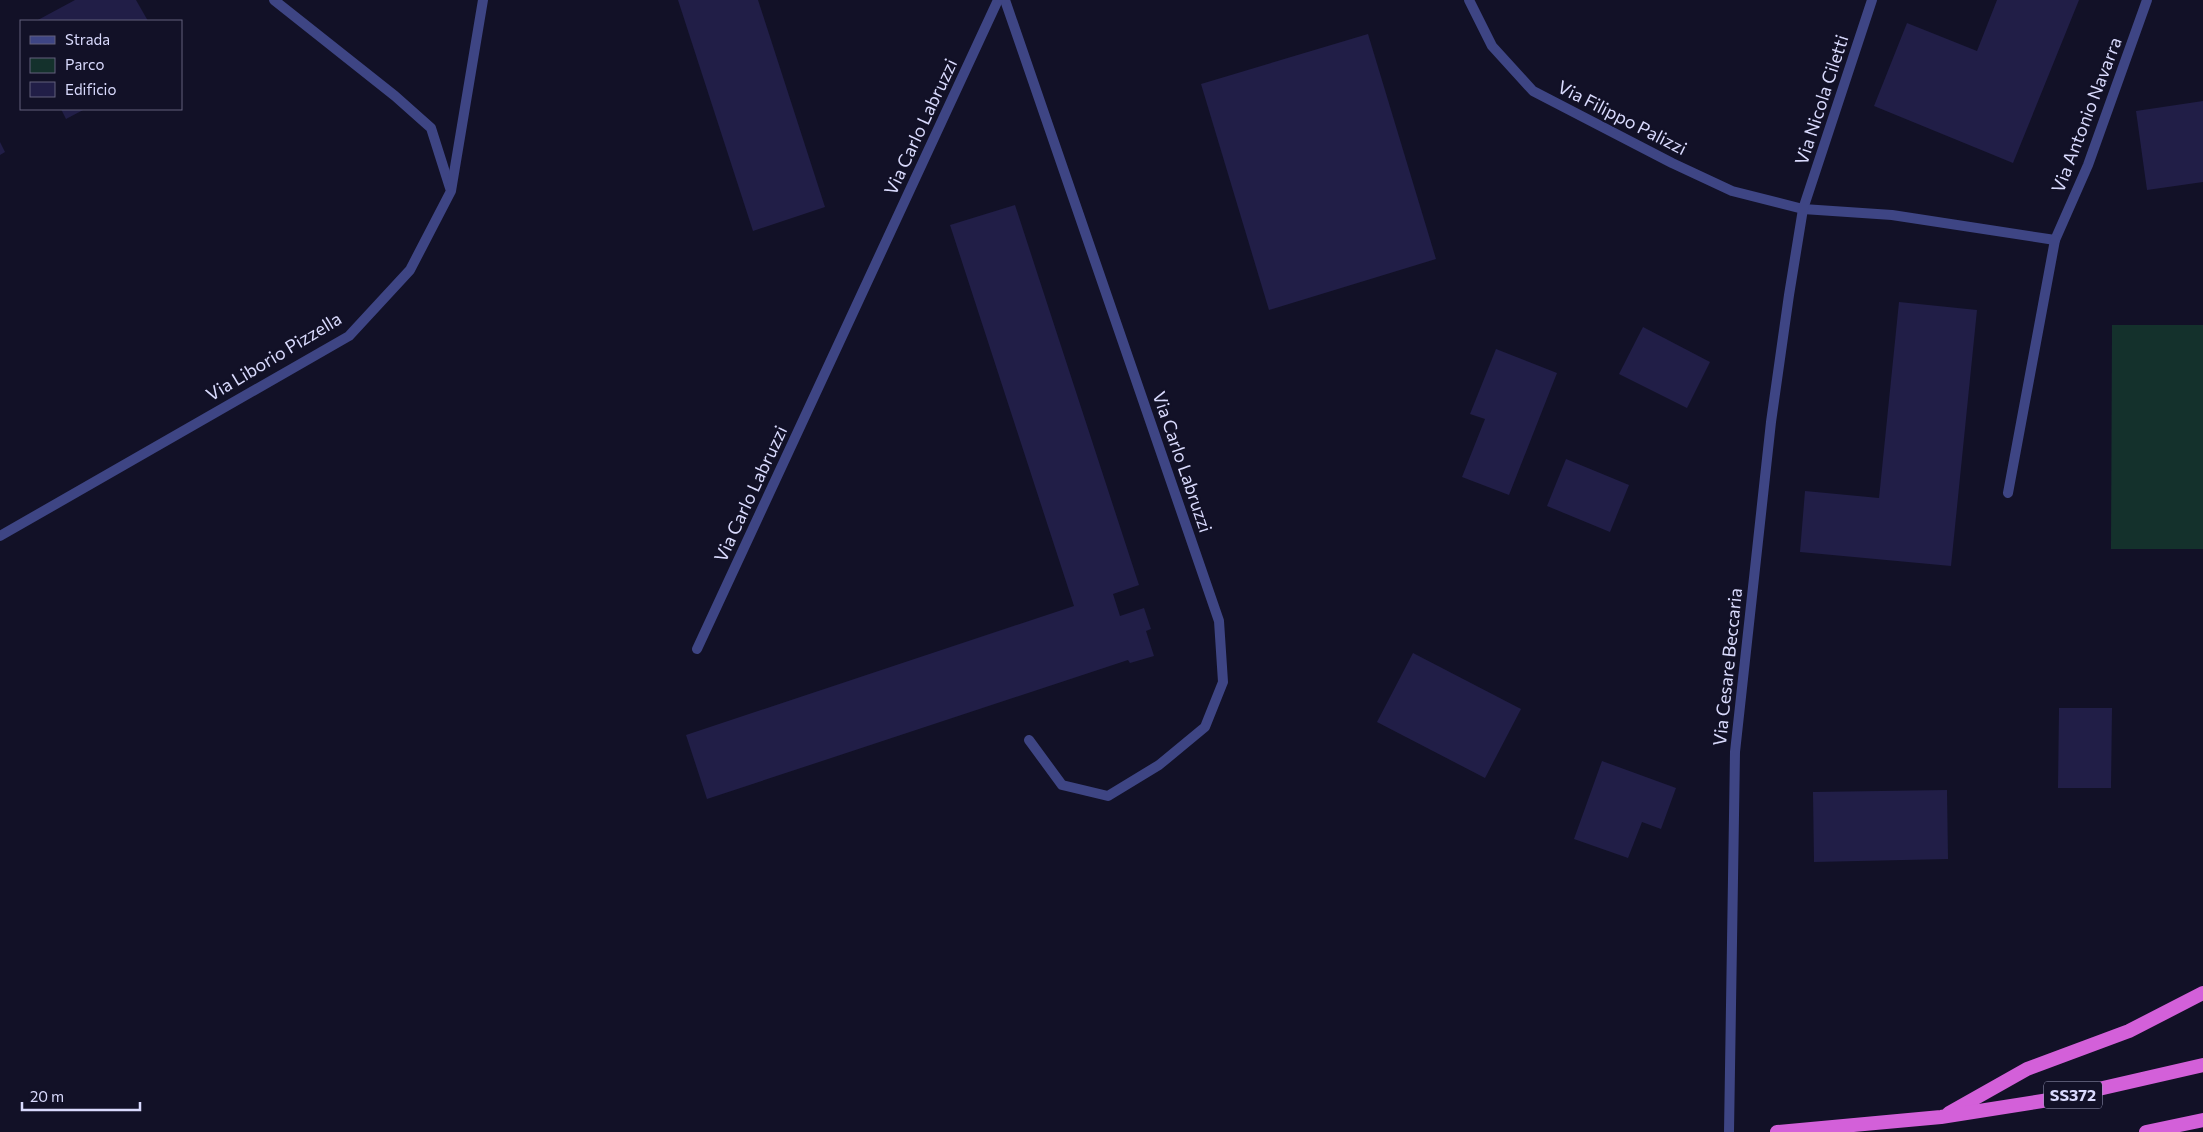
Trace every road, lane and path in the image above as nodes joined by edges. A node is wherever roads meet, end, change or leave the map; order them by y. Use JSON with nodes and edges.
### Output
{"nodes":[{"id":1,"x":274,"y":0,"type":"edge"},
{"id":2,"x":483,"y":0,"type":"edge"},
{"id":3,"x":998,"y":0,"type":"edge"},
{"id":4,"x":1005,"y":0,"type":"edge"},
{"id":5,"x":1469,"y":0,"type":"edge"},
{"id":6,"x":1872,"y":0,"type":"edge"},
{"id":7,"x":2147,"y":0,"type":"edge"},
{"id":8,"x":451,"y":191,"type":"junction"},
{"id":9,"x":1803,"y":209,"type":"junction"},
{"id":10,"x":2055,"y":240,"type":"junction"},
{"id":11,"x":2008,"y":493,"type":"dead end"},
{"id":12,"x":0,"y":536,"type":"edge"},
{"id":13,"x":697,"y":649,"type":"dead end"},
{"id":14,"x":1029,"y":740,"type":"dead end"},
{"id":15,"x":2203,"y":993,"type":"edge"},
{"id":16,"x":2203,"y":1065,"type":"edge"},
{"id":17,"x":1941,"y":1117,"type":"junction"},
{"id":18,"x":2203,"y":1120,"type":"edge"},
{"id":19,"x":1729,"y":1132,"type":"edge"},
{"id":20,"x":1777,"y":1132,"type":"edge"},
{"id":21,"x":2146,"y":1132,"type":"edge"}],
"edges":[{"from":1,"to":8,"type":"street"},
{"from":2,"to":8,"type":"street","name":"Via Liborio Pizzella"},
{"from":3,"to":13,"type":"street","name":"Via Carlo Labruzzi"},
{"from":4,"to":14,"type":"street","name":"Via Carlo Labruzzi"},
{"from":5,"to":9,"type":"street","name":"Via Filippo Palizzi"},
{"from":6,"to":9,"type":"street","name":"Via Nicola Ciletti"},
{"from":7,"to":10,"type":"street","name":"Via Antonio Navarra"},
{"from":8,"to":12,"type":"street","name":"Via Liborio Pizzella"},
{"from":9,"to":10,"type":"street"},
{"from":9,"to":19,"type":"street","name":"Via Cesare Beccaria"},
{"from":10,"to":11,"type":"street","name":"Via Antonio Navarra"},
{"from":15,"to":17,"type":"highway"},
{"from":16,"to":17,"type":"highway","number":"SS372"},
{"from":17,"to":20,"type":"highway","number":"SS372"},
{"from":18,"to":21,"type":"highway"}]}
